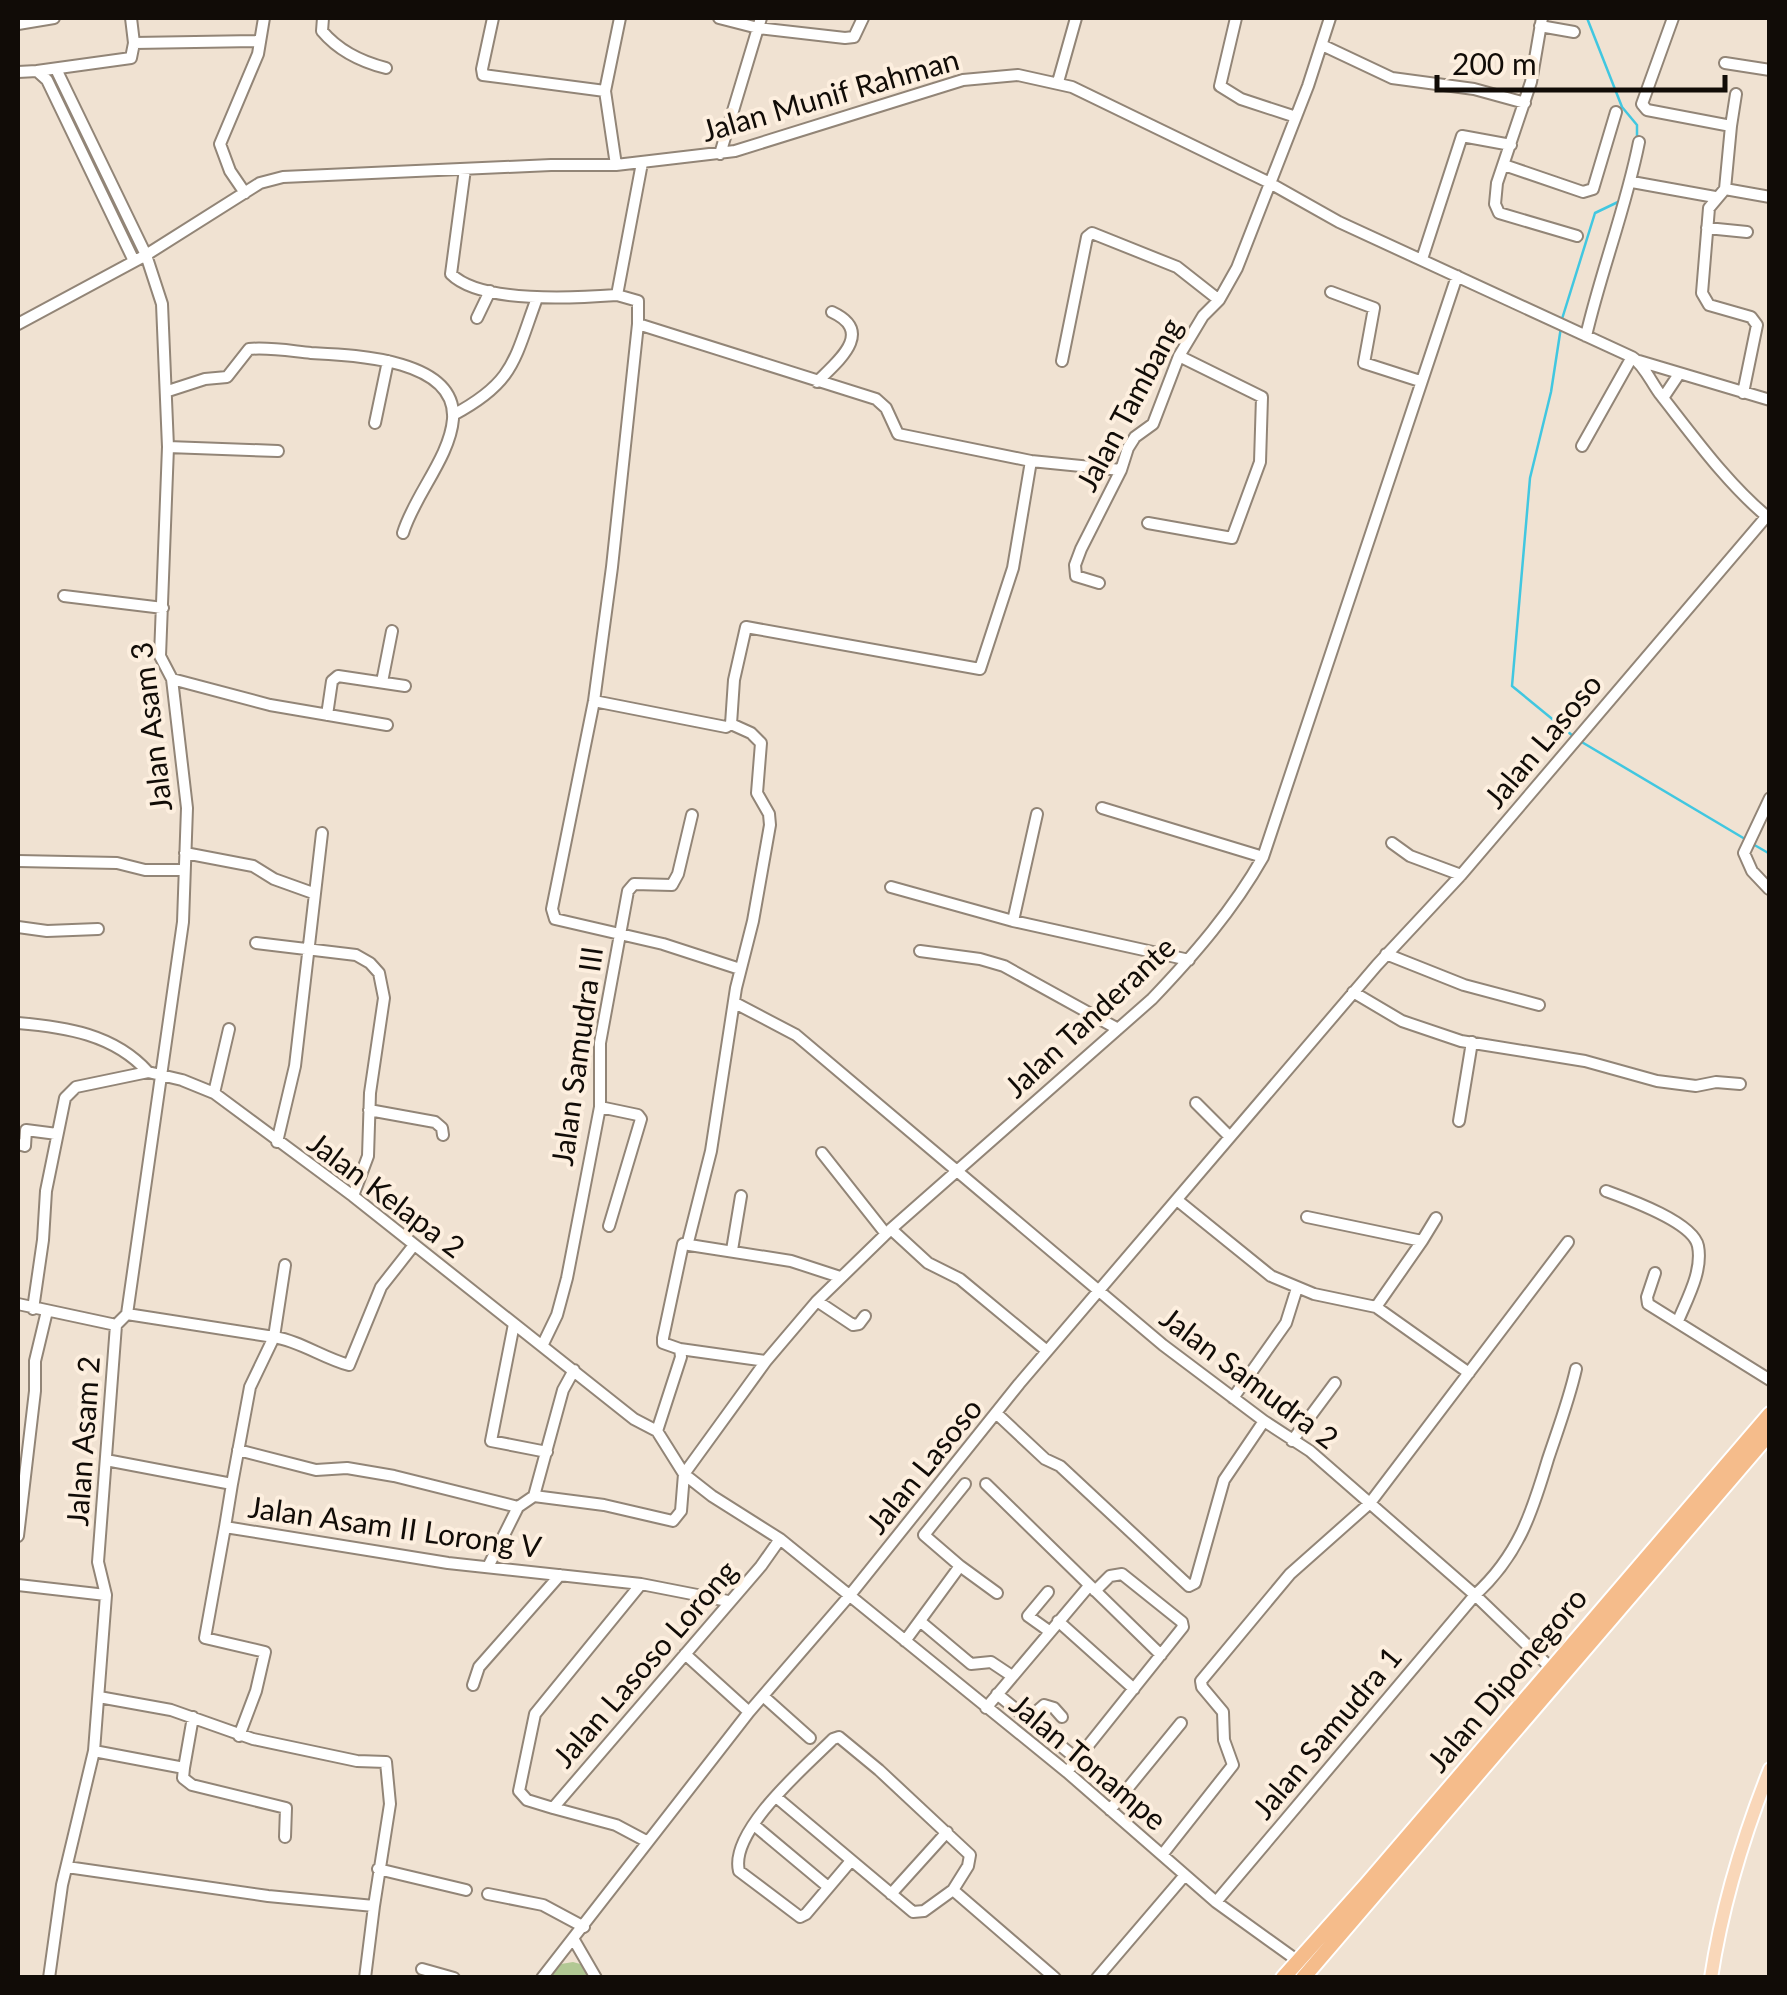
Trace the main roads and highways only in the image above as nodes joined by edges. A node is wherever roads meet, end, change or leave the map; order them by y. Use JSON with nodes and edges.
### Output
{"nodes":[{"id":1,"x":1770,"y":1414,"type":"edge"},
{"id":2,"x":1770,"y":1433,"type":"edge"},
{"id":3,"x":1770,"y":1769,"type":"edge"},
{"id":4,"x":1283,"y":1978,"type":"edge"},
{"id":5,"x":1303,"y":1978,"type":"edge"},
{"id":6,"x":1711,"y":1978,"type":"edge"}],
"edges":[{"from":1,"to":4,"type":"highway","name":"Jalan Diponegoro"},
{"from":2,"to":5,"type":"highway","name":"Jalan Diponegoro"},
{"from":3,"to":6,"type":"main road"}]}
